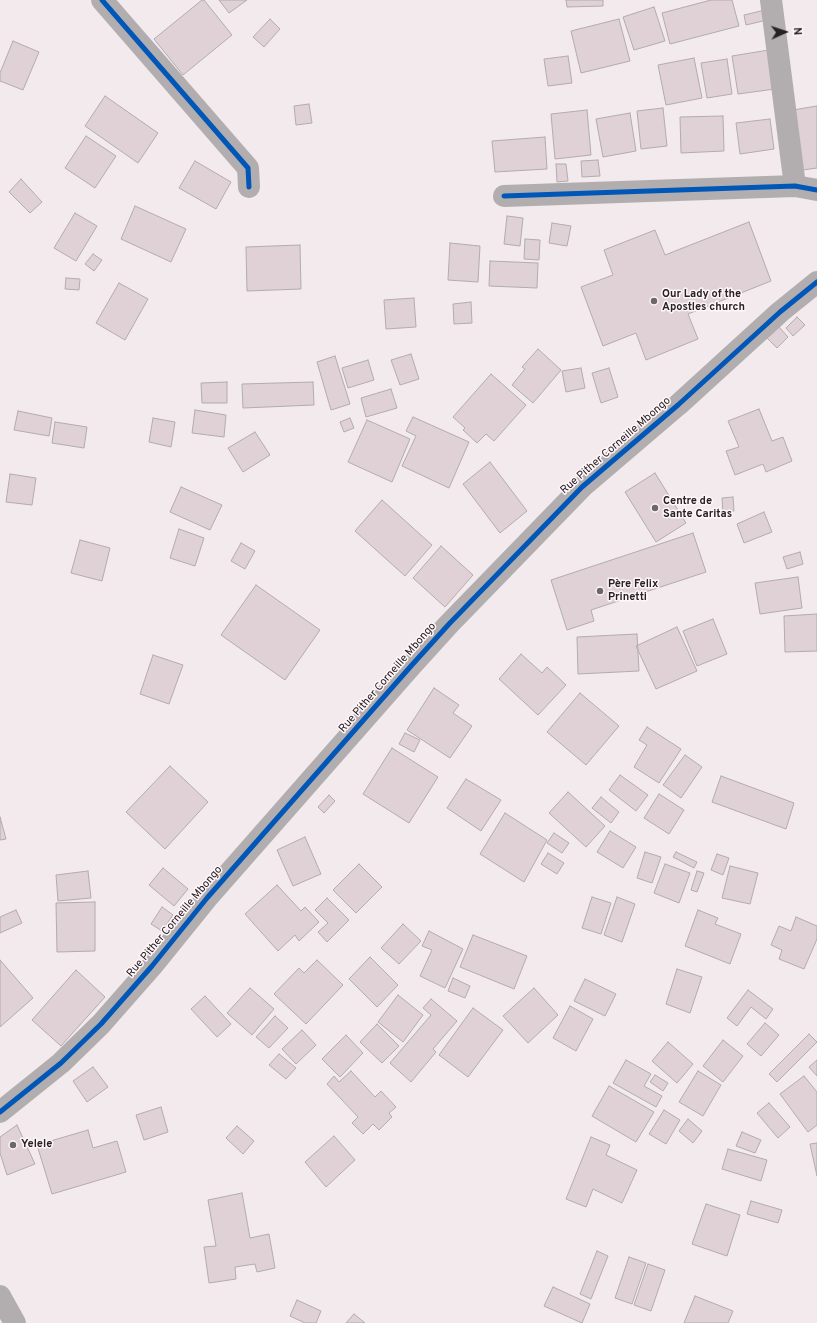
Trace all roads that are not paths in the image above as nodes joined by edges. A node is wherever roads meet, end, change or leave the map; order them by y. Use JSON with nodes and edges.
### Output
{"nodes":[{"id":1,"x":102,"y":0,"type":"edge"},
{"id":2,"x":771,"y":0,"type":"edge"},
{"id":3,"x":795,"y":186,"type":"junction"},
{"id":4,"x":250,"y":187,"type":"dead end"},
{"id":5,"x":817,"y":190,"type":"edge"},
{"id":6,"x":504,"y":196,"type":"dead end"},
{"id":7,"x":817,"y":282,"type":"edge"},
{"id":8,"x":0,"y":1112,"type":"edge"},
{"id":9,"x":0,"y":1296,"type":"edge"},
{"id":10,"x":14,"y":1323,"type":"edge"}],
"edges":[{"from":1,"to":4,"type":"street"},
{"from":2,"to":3,"type":"street"},
{"from":3,"to":5,"type":"street"},
{"from":3,"to":6,"type":"street"},
{"from":7,"to":8,"type":"street","name":"Rue Pither Corneille Mbongo"},
{"from":9,"to":10,"type":"street"}]}
